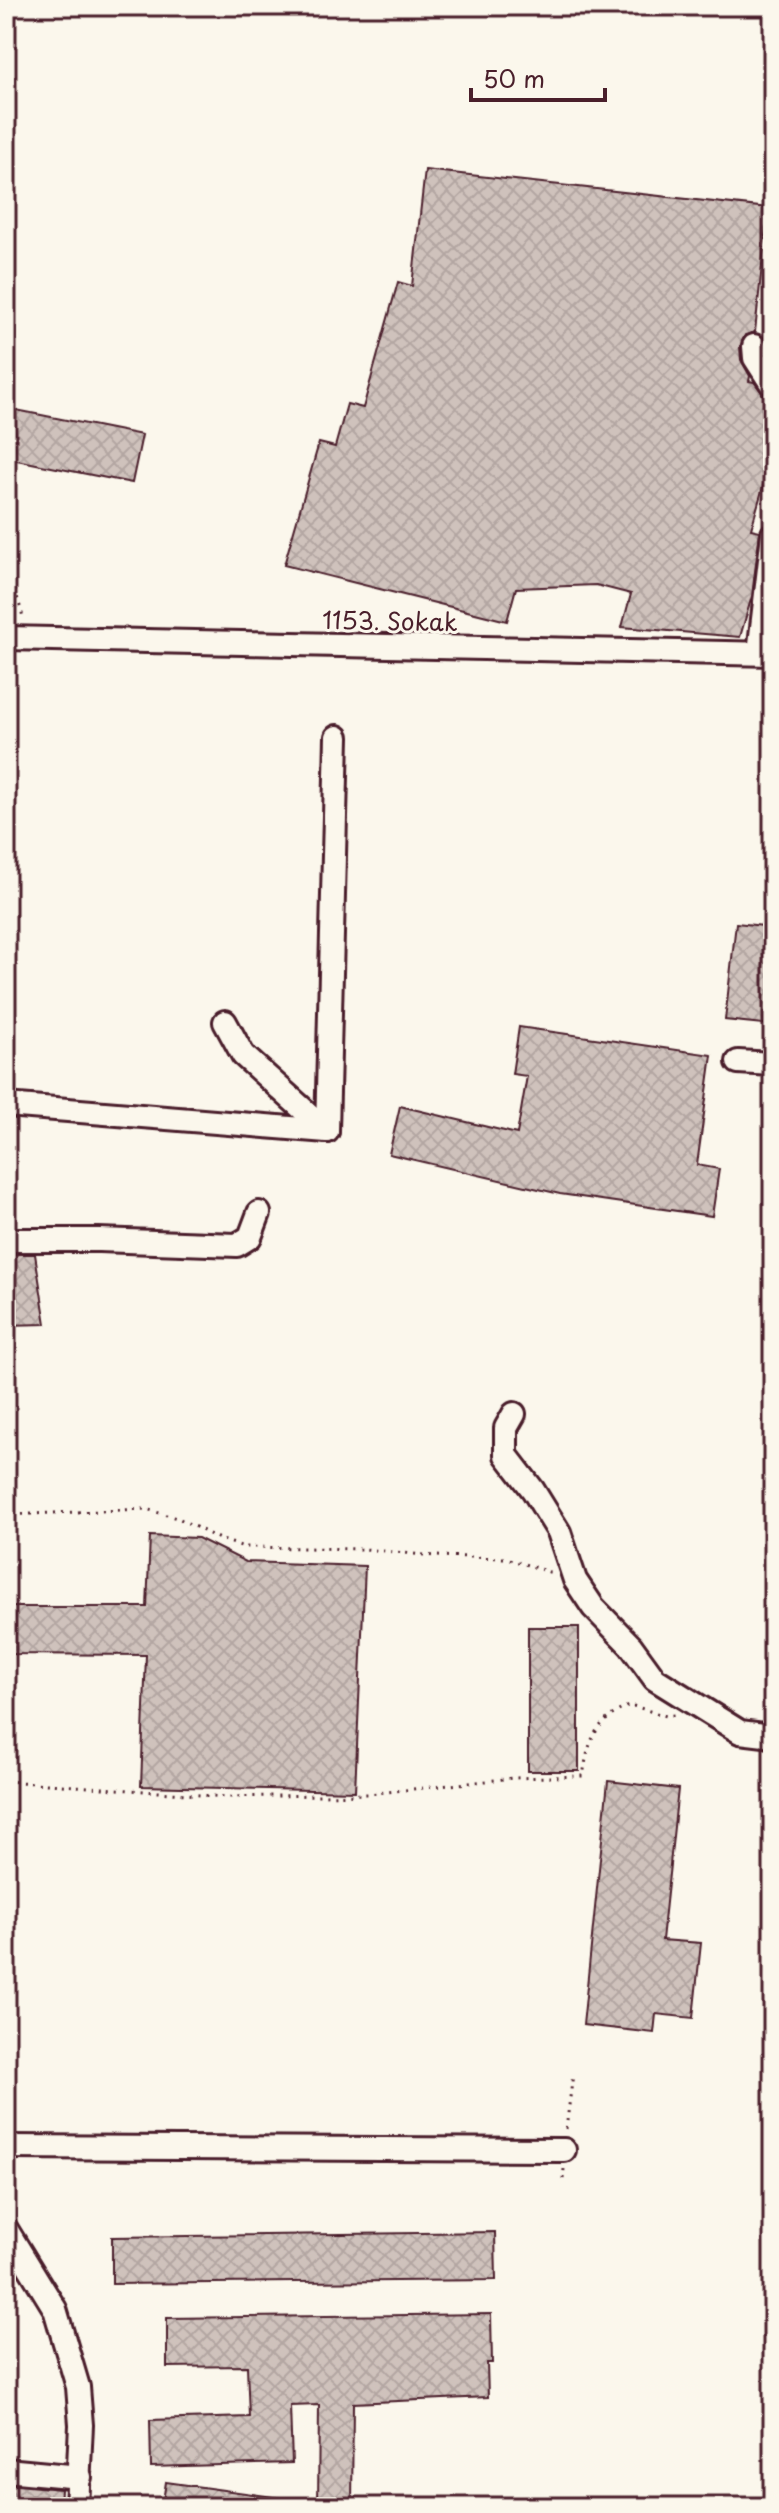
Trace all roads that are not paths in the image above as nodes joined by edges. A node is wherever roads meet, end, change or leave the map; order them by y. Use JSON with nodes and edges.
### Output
{"nodes":[{"id":1,"x":754,"y":346,"type":"dead end"},
{"id":2,"x":773,"y":386,"type":"edge"},
{"id":3,"x":773,"y":534,"type":"edge"},
{"id":4,"x":6,"y":638,"type":"edge"},
{"id":5,"x":766,"y":654,"type":"edge"},
{"id":6,"x":337,"y":737,"type":"dead end"},
{"id":7,"x":225,"y":1022,"type":"dead end"},
{"id":8,"x":738,"y":1062,"type":"dead end"},
{"id":9,"x":773,"y":1064,"type":"edge"},
{"id":10,"x":6,"y":1105,"type":"edge"},
{"id":11,"x":327,"y":1131,"type":"junction"},
{"id":12,"x":259,"y":1213,"type":"dead end"},
{"id":13,"x":6,"y":1240,"type":"edge"},
{"id":14,"x":514,"y":1414,"type":"dead end"},
{"id":15,"x":773,"y":1736,"type":"edge"},
{"id":16,"x":6,"y":2147,"type":"edge"},
{"id":17,"x":564,"y":2150,"type":"road end"},
{"id":18,"x":6,"y":2229,"type":"edge"},
{"id":19,"x":6,"y":2470,"type":"edge"},
{"id":20,"x":80,"y":2477,"type":"junction"},
{"id":21,"x":77,"y":2507,"type":"edge"}],
"edges":[{"from":1,"to":2,"type":"street"},
{"from":3,"to":5,"type":"street"},
{"from":4,"to":5,"type":"street","name":"1153. Sokak"},
{"from":6,"to":11,"type":"street"},
{"from":7,"to":11,"type":"street"},
{"from":8,"to":9,"type":"street"},
{"from":10,"to":11,"type":"street"},
{"from":12,"to":13,"type":"street"},
{"from":14,"to":15,"type":"street"},
{"from":16,"to":17,"type":"street"},
{"from":18,"to":20,"type":"street"},
{"from":19,"to":20,"type":"street"},
{"from":20,"to":21,"type":"street"}]}
